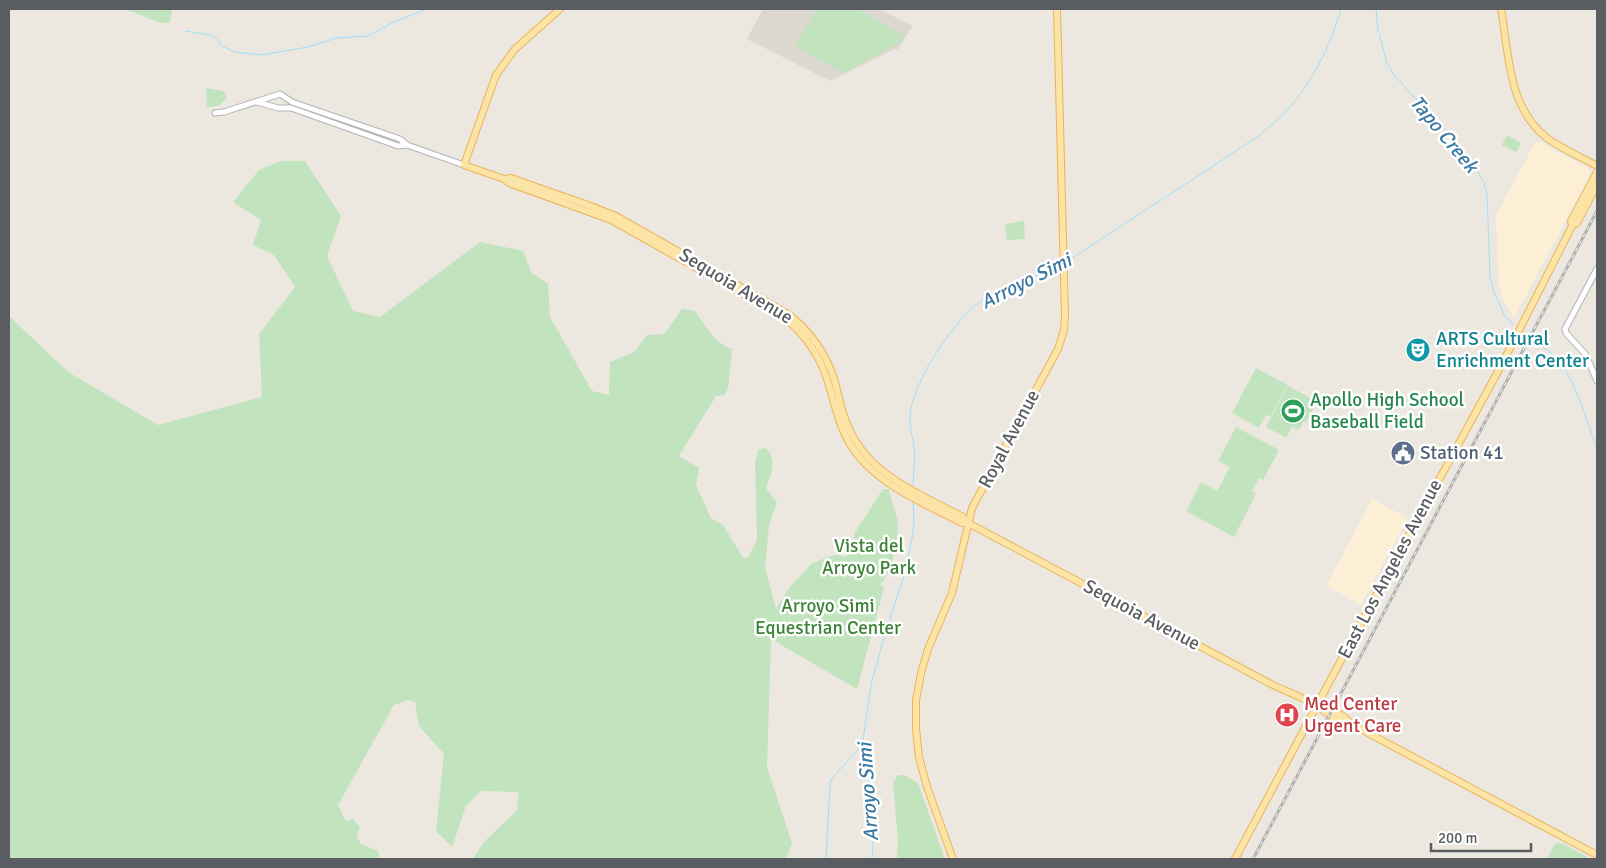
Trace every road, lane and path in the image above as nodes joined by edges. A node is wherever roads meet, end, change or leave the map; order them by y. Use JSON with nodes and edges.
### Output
{"nodes":[{"id":1,"x":560,"y":9,"type":"edge"},
{"id":2,"x":1057,"y":9,"type":"edge"},
{"id":3,"x":1501,"y":9,"type":"edge"},
{"id":4,"x":273,"y":96,"type":"junction"},
{"id":5,"x":257,"y":102,"type":"junction"},
{"id":6,"x":272,"y":105,"type":"junction"},
{"id":7,"x":214,"y":113,"type":"dead end"},
{"id":8,"x":407,"y":145,"type":"junction"},
{"id":9,"x":464,"y":165,"type":"junction"},
{"id":10,"x":1597,"y":166,"type":"edge"},
{"id":11,"x":1597,"y":172,"type":"edge"},
{"id":12,"x":1597,"y":185,"type":"edge"},
{"id":13,"x":1572,"y":226,"type":"junction"},
{"id":14,"x":1597,"y":269,"type":"edge"},
{"id":15,"x":1597,"y":381,"type":"edge"},
{"id":16,"x":968,"y":523,"type":"junction"},
{"id":17,"x":1317,"y":706,"type":"junction"},
{"id":18,"x":1597,"y":855,"type":"edge"},
{"id":19,"x":953,"y":859,"type":"edge"},
{"id":20,"x":1235,"y":859,"type":"edge"}],
"edges":[{"from":1,"to":9,"type":"main road"},
{"from":2,"to":16,"type":"main road","name":"Royal Avenue"},
{"from":3,"to":10,"type":"main road"},
{"from":4,"to":5,"type":"street","name":"Sequoia Avenue"},
{"from":4,"to":6,"type":"street"},
{"from":4,"to":8,"type":"street","name":"Sequoia Avenue"},
{"from":5,"to":6,"type":"street","name":"Sequoia Avenue"},
{"from":5,"to":7,"type":"street","name":"Sequoia Avenue"},
{"from":6,"to":8,"type":"street","name":"Sequoia Avenue"},
{"from":8,"to":9,"type":"street","name":"Sequoia Avenue"},
{"from":9,"to":16,"type":"main road","name":"Sequoia Avenue"},
{"from":11,"to":13,"type":"main road","name":"East Los Angeles Avenue"},
{"from":12,"to":13,"type":"main road","name":"East Los Angeles Avenue"},
{"from":13,"to":17,"type":"main road","name":"East Los Angeles Avenue"},
{"from":14,"to":15,"type":"street"},
{"from":16,"to":17,"type":"main road","name":"Sequoia Avenue"},
{"from":16,"to":19,"type":"main road","name":"Royal Avenue"},
{"from":17,"to":18,"type":"main road","name":"Sequoia Avenue"},
{"from":17,"to":20,"type":"main road","name":"East Los Angeles Avenue"}]}
